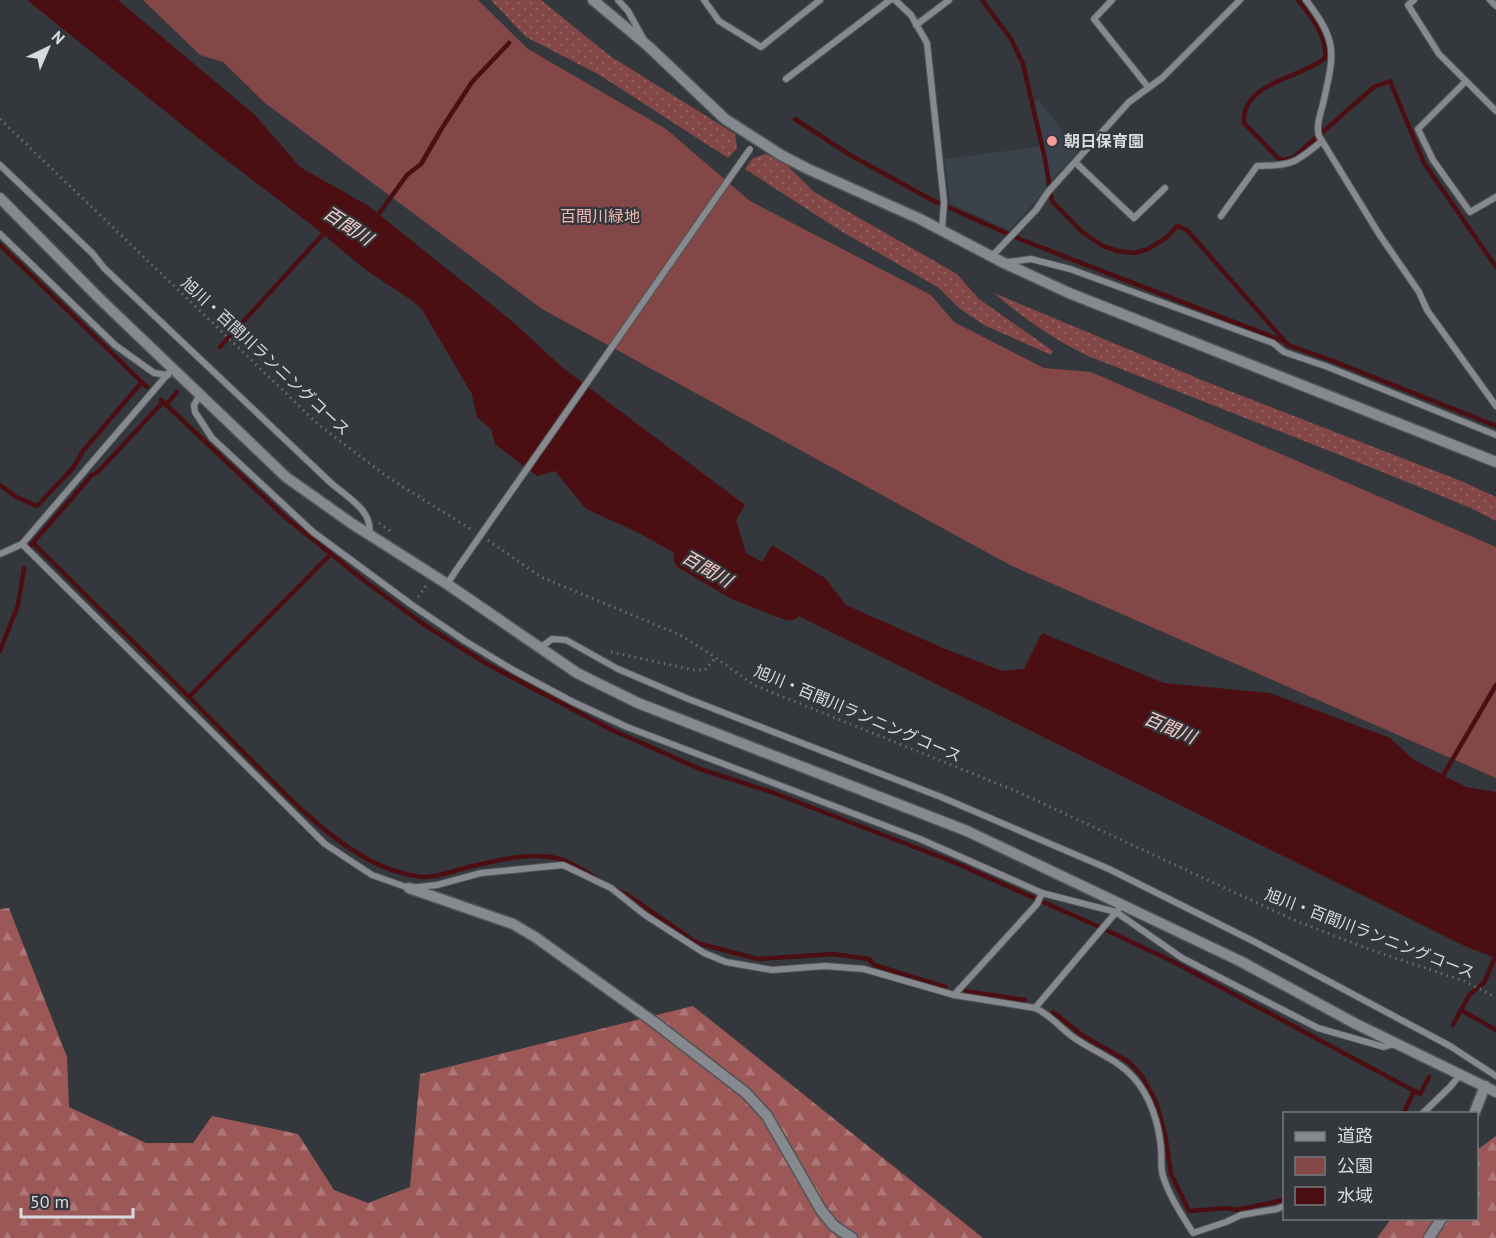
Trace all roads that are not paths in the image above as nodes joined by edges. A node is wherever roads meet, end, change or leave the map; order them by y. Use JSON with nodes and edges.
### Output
{"nodes":[{"id":1,"x":593,"y":0,"type":"edge"},
{"id":2,"x":618,"y":0,"type":"edge"},
{"id":3,"x":704,"y":0,"type":"edge"},
{"id":4,"x":820,"y":0,"type":"edge"},
{"id":5,"x":890,"y":0,"type":"edge"},
{"id":6,"x":895,"y":0,"type":"edge"},
{"id":7,"x":949,"y":0,"type":"edge"},
{"id":8,"x":1112,"y":0,"type":"edge"},
{"id":9,"x":1240,"y":0,"type":"edge"},
{"id":10,"x":1305,"y":0,"type":"edge"},
{"id":11,"x":1414,"y":0,"type":"edge"},
{"id":12,"x":1490,"y":0,"type":"edge"},
{"id":13,"x":1496,"y":6,"type":"edge"},
{"id":14,"x":916,"y":25,"type":"junction"},
{"id":15,"x":648,"y":46,"type":"junction"},
{"id":16,"x":786,"y":79,"type":"dead end"},
{"id":17,"x":1466,"y":81,"type":"junction"},
{"id":18,"x":1148,"y":87,"type":"junction"},
{"id":19,"x":1496,"y":111,"type":"edge"},
{"id":20,"x":1320,"y":136,"type":"junction"},
{"id":21,"x":753,"y":144,"type":"junction"},
{"id":22,"x":1076,"y":163,"type":"junction"},
{"id":23,"x":0,"y":165,"type":"edge"},
{"id":24,"x":1165,"y":188,"type":"dead end"},
{"id":25,"x":1496,"y":197,"type":"edge"},
{"id":26,"x":0,"y":198,"type":"edge"},
{"id":27,"x":1221,"y":216,"type":"dead end"},
{"id":28,"x":942,"y":230,"type":"junction"},
{"id":29,"x":0,"y":234,"type":"edge"},
{"id":30,"x":992,"y":256,"type":"junction"},
{"id":31,"x":1004,"y":262,"type":"junction"},
{"id":32,"x":170,"y":372,"type":"junction"},
{"id":33,"x":200,"y":395,"type":"junction"},
{"id":34,"x":1496,"y":406,"type":"edge"},
{"id":35,"x":1496,"y":435,"type":"edge"},
{"id":36,"x":1496,"y":462,"type":"edge"},
{"id":37,"x":369,"y":535,"type":"junction"},
{"id":38,"x":22,"y":544,"type":"junction"},
{"id":39,"x":0,"y":554,"type":"edge"},
{"id":40,"x":447,"y":584,"type":"junction"},
{"id":41,"x":540,"y":648,"type":"junction"},
{"id":42,"x":409,"y":888,"type":"junction"},
{"id":43,"x":1040,"y":898,"type":"junction"},
{"id":44,"x":1119,"y":908,"type":"junction"},
{"id":45,"x":954,"y":995,"type":"junction"},
{"id":46,"x":1035,"y":1008,"type":"junction"},
{"id":47,"x":1397,"y":1043,"type":"junction"},
{"id":48,"x":1461,"y":1074,"type":"junction"},
{"id":49,"x":1496,"y":1076,"type":"edge"},
{"id":50,"x":1485,"y":1086,"type":"junction"},
{"id":51,"x":1496,"y":1092,"type":"edge"},
{"id":52,"x":1423,"y":1112,"type":"edge"},
{"id":53,"x":1474,"y":1112,"type":"edge"},
{"id":54,"x":1283,"y":1206,"type":"edge"},
{"id":55,"x":1441,"y":1220,"type":"edge"},
{"id":56,"x":852,"y":1238,"type":"edge"},
{"id":57,"x":1429,"y":1238,"type":"edge"}],
"edges":[{"from":1,"to":15,"type":"street"},
{"from":2,"to":15,"type":"street"},
{"from":3,"to":4,"type":"street"},
{"from":5,"to":16,"type":"street"},
{"from":6,"to":14,"type":"street"},
{"from":7,"to":14,"type":"street"},
{"from":8,"to":18,"type":"street"},
{"from":9,"to":18,"type":"street"},
{"from":10,"to":20,"type":"street"},
{"from":11,"to":17,"type":"street"},
{"from":12,"to":13,"type":"street"},
{"from":14,"to":28,"type":"street"},
{"from":15,"to":21,"type":"street"},
{"from":17,"to":19,"type":"street"},
{"from":17,"to":25,"type":"street"},
{"from":18,"to":22,"type":"street"},
{"from":20,"to":27,"type":"street"},
{"from":20,"to":34,"type":"street"},
{"from":21,"to":28,"type":"street"},
{"from":21,"to":40,"type":"street","bridge":true},
{"from":22,"to":24,"type":"street"},
{"from":22,"to":30,"type":"street"},
{"from":23,"to":37,"type":"street"},
{"from":26,"to":32,"type":"street"},
{"from":28,"to":30,"type":"street"},
{"from":29,"to":32,"type":"street"},
{"from":30,"to":31,"type":"street"},
{"from":31,"to":35,"type":"street"},
{"from":31,"to":36,"type":"street"},
{"from":32,"to":33,"type":"street"},
{"from":32,"to":38,"type":"street"},
{"from":33,"to":37,"type":"street"},
{"from":33,"to":43,"type":"street"},
{"from":37,"to":40,"type":"street"},
{"from":38,"to":39,"type":"street"},
{"from":38,"to":42,"type":"street"},
{"from":40,"to":41,"type":"street"},
{"from":41,"to":44,"type":"street"},
{"from":41,"to":49,"type":"street"},
{"from":42,"to":45,"type":"street"},
{"from":42,"to":56,"type":"street"},
{"from":43,"to":44,"type":"street"},
{"from":43,"to":45,"type":"street"},
{"from":44,"to":46,"type":"street"},
{"from":44,"to":47,"type":"street"},
{"from":44,"to":47,"type":"street"},
{"from":45,"to":46,"type":"street"},
{"from":46,"to":54,"type":"street"},
{"from":47,"to":48,"type":"street"},
{"from":48,"to":50,"type":"street"},
{"from":48,"to":52,"type":"street"},
{"from":50,"to":51,"type":"street"},
{"from":50,"to":53,"type":"street"},
{"from":55,"to":57,"type":"street"}]}
